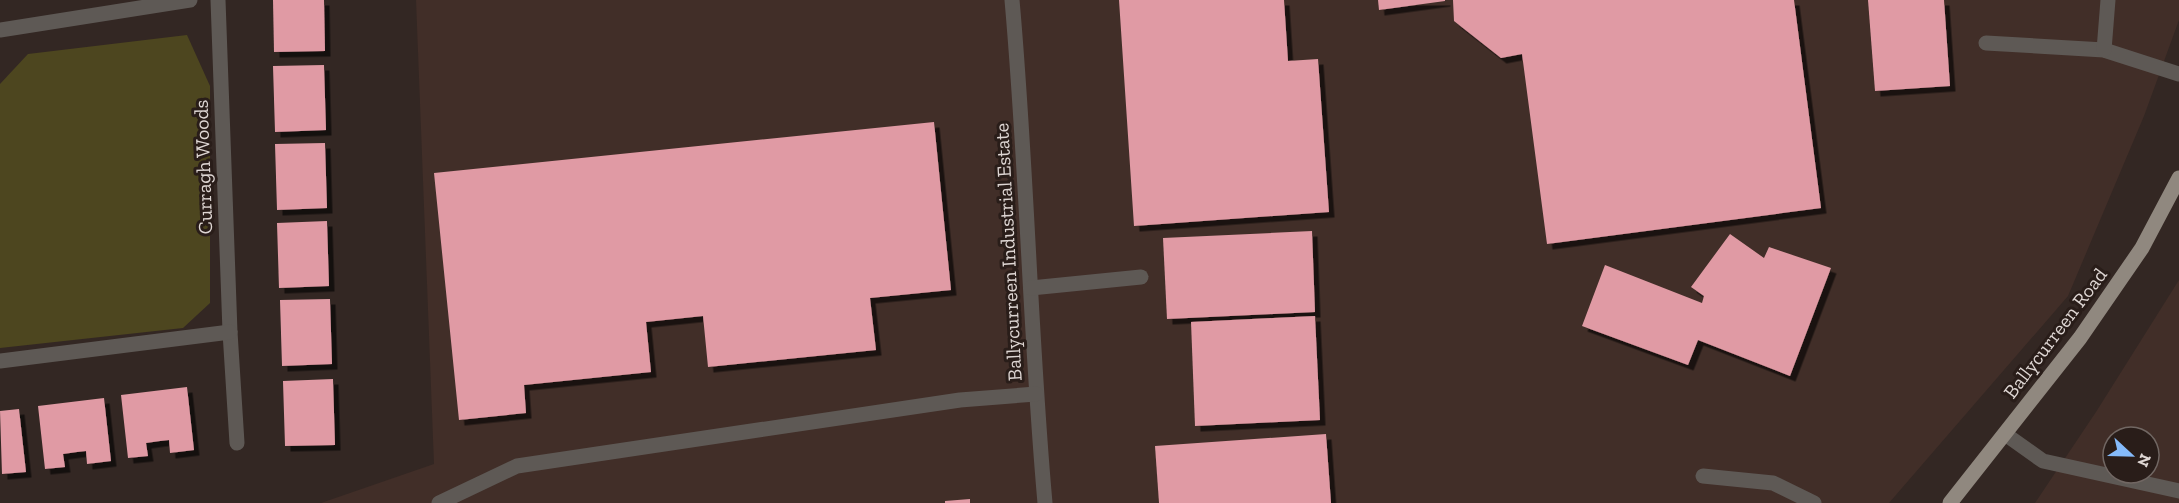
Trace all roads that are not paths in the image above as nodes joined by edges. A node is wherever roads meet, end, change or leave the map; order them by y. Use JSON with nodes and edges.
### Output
{"nodes":[{"id":1,"x":190,"y":0,"type":"edge"},
{"id":2,"x":218,"y":0,"type":"edge"},
{"id":3,"x":1012,"y":0,"type":"edge"},
{"id":4,"x":2108,"y":0,"type":"edge"},
{"id":5,"x":0,"y":30,"type":"edge"},
{"id":6,"x":1986,"y":43,"type":"dead end"},
{"id":7,"x":2104,"y":50,"type":"junction"},
{"id":8,"x":2179,"y":74,"type":"edge"},
{"id":9,"x":2179,"y":178,"type":"edge"},
{"id":10,"x":1141,"y":277,"type":"dead end"},
{"id":11,"x":1031,"y":288,"type":"junction"},
{"id":12,"x":230,"y":333,"type":"junction"},
{"id":13,"x":0,"y":361,"type":"edge"},
{"id":14,"x":1036,"y":394,"type":"junction"},
{"id":15,"x":2005,"y":434,"type":"junction"},
{"id":16,"x":237,"y":443,"type":"dead end"},
{"id":17,"x":1703,"y":476,"type":"dead end"},
{"id":18,"x":2170,"y":494,"type":"edge"},
{"id":19,"x":439,"y":503,"type":"edge"},
{"id":20,"x":1045,"y":503,"type":"edge"},
{"id":21,"x":1814,"y":503,"type":"edge"},
{"id":22,"x":1950,"y":503,"type":"edge"}],
"edges":[{"from":1,"to":5,"type":"street"},
{"from":2,"to":12,"type":"street","name":"Curragh Woods"},
{"from":3,"to":11,"type":"street","name":"Ballycurreen Industrial Estate"},
{"from":4,"to":7,"type":"street"},
{"from":6,"to":7,"type":"street"},
{"from":7,"to":8,"type":"street"},
{"from":9,"to":15,"type":"main road","name":"Ballycurreen Road"},
{"from":10,"to":11,"type":"street"},
{"from":11,"to":14,"type":"street","name":"Ballycurreen Industrial Estate"},
{"from":12,"to":13,"type":"street"},
{"from":12,"to":16,"type":"street","name":"Curragh Woods"},
{"from":14,"to":19,"type":"street"},
{"from":14,"to":20,"type":"street","name":"Ballycurreen Industrial Estate"},
{"from":15,"to":18,"type":"street"},
{"from":15,"to":22,"type":"main road","name":"Ballycurreen Road"},
{"from":17,"to":21,"type":"street"}]}
